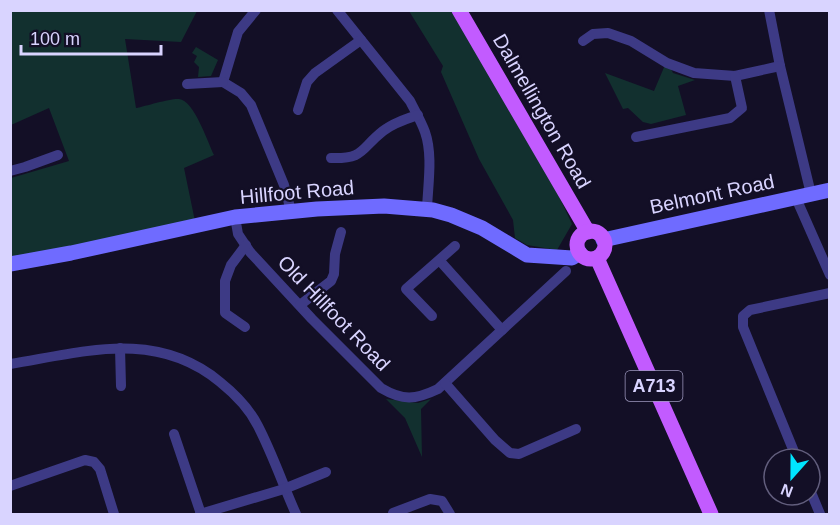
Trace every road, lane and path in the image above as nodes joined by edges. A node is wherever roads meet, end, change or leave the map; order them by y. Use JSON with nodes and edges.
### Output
{"nodes":[{"id":1,"x":256,"y":10,"type":"edge"},
{"id":2,"x":337,"y":10,"type":"edge"},
{"id":3,"x":459,"y":10,"type":"edge"},
{"id":4,"x":769,"y":10,"type":"edge"},
{"id":5,"x":361,"y":40,"type":"junction"},
{"id":6,"x":583,"y":41,"type":"dead end"},
{"id":7,"x":780,"y":66,"type":"junction"},
{"id":8,"x":735,"y":76,"type":"junction"},
{"id":9,"x":222,"y":82,"type":"junction"},
{"id":10,"x":187,"y":84,"type":"dead end"},
{"id":11,"x":306,"y":85,"type":"junction"},
{"id":12,"x":318,"y":88,"type":"dead end"},
{"id":13,"x":298,"y":110,"type":"dead end"},
{"id":14,"x":418,"y":115,"type":"junction"},
{"id":15,"x":636,"y":137,"type":"dead end"},
{"id":16,"x":58,"y":155,"type":"dead end"},
{"id":17,"x":331,"y":158,"type":"dead end"},
{"id":18,"x":10,"y":171,"type":"edge"},
{"id":19,"x":830,"y":190,"type":"edge"},
{"id":20,"x":811,"y":194,"type":"junction"},
{"id":21,"x":796,"y":198,"type":"junction"},
{"id":22,"x":427,"y":209,"type":"junction"},
{"id":23,"x":291,"y":211,"type":"junction"},
{"id":24,"x":235,"y":217,"type":"junction"},
{"id":25,"x":341,"y":232,"type":"dead end"},
{"id":26,"x":588,"y":232,"type":"junction"},
{"id":27,"x":603,"y":240,"type":"junction"},
{"id":28,"x":246,"y":245,"type":"junction"},
{"id":29,"x":455,"y":246,"type":"dead end"},
{"id":30,"x":580,"y":253,"type":"junction"},
{"id":31,"x":597,"y":258,"type":"junction"},
{"id":32,"x":440,"y":261,"type":"junction"},
{"id":33,"x":10,"y":264,"type":"edge"},
{"id":34,"x":566,"y":271,"type":"dead end"},
{"id":35,"x":830,"y":275,"type":"edge"},
{"id":36,"x":830,"y":293,"type":"edge"},
{"id":37,"x":300,"y":305,"type":"junction"},
{"id":38,"x":432,"y":316,"type":"dead end"},
{"id":39,"x":245,"y":327,"type":"dead end"},
{"id":40,"x":502,"y":330,"type":"junction"},
{"id":41,"x":120,"y":348,"type":"junction"},
{"id":42,"x":10,"y":364,"type":"edge"},
{"id":43,"x":445,"y":383,"type":"junction"},
{"id":44,"x":121,"y":386,"type":"dead end"},
{"id":45,"x":576,"y":428,"type":"dead end"},
{"id":46,"x":174,"y":434,"type":"dead end"},
{"id":47,"x":792,"y":447,"type":"edge"},
{"id":48,"x":327,"y":472,"type":"dead end"},
{"id":49,"x":10,"y":486,"type":"edge"},
{"id":50,"x":284,"y":489,"type":"junction"},
{"id":51,"x":393,"y":513,"type":"dead end"},
{"id":52,"x":114,"y":514,"type":"edge"},
{"id":53,"x":201,"y":514,"type":"edge"},
{"id":54,"x":296,"y":514,"type":"edge"},
{"id":55,"x":450,"y":514,"type":"edge"},
{"id":56,"x":711,"y":514,"type":"edge"}],
"edges":[{"from":1,"to":9,"type":"street"},
{"from":2,"to":5,"type":"street"},
{"from":3,"to":26,"type":"main road","name":"Dalmellington Road"},
{"from":4,"to":7,"type":"street"},
{"from":5,"to":11,"type":"street"},
{"from":5,"to":14,"type":"street"},
{"from":6,"to":8,"type":"street"},
{"from":7,"to":8,"type":"street"},
{"from":7,"to":20,"type":"street"},
{"from":8,"to":15,"type":"street"},
{"from":9,"to":10,"type":"street"},
{"from":9,"to":23,"type":"street"},
{"from":11,"to":12,"type":"street"},
{"from":11,"to":13,"type":"street"},
{"from":14,"to":17,"type":"street"},
{"from":14,"to":22,"type":"street"},
{"from":16,"to":18,"type":"street"},
{"from":19,"to":20,"type":"street","name":"Belmont Road"},
{"from":20,"to":21,"type":"street","name":"Belmont Road"},
{"from":21,"to":27,"type":"street","name":"Belmont Road"},
{"from":21,"to":35,"type":"street"},
{"from":22,"to":23,"type":"street","name":"Hillfoot Road"},
{"from":22,"to":30,"type":"street","name":"Hillfoot Road"},
{"from":23,"to":24,"type":"street","name":"Hillfoot Road"},
{"from":24,"to":28,"type":"street","name":"Old Hillfoot Road"},
{"from":24,"to":33,"type":"street","name":"Hillfoot Road"},
{"from":25,"to":37,"type":"street"},
{"from":26,"to":27,"type":"main road"},
{"from":26,"to":30,"type":"main road"},
{"from":27,"to":31,"type":"main road"},
{"from":28,"to":37,"type":"street","name":"Old Hillfoot Road"},
{"from":28,"to":39,"type":"street"},
{"from":29,"to":32,"type":"street"},
{"from":30,"to":31,"type":"main road"},
{"from":31,"to":56,"type":"main road","number":"A713"},
{"from":32,"to":38,"type":"street"},
{"from":32,"to":40,"type":"street"},
{"from":34,"to":40,"type":"street","name":"Old Hillfoot Road"},
{"from":36,"to":47,"type":"street"},
{"from":37,"to":43,"type":"street","name":"Old Hillfoot Road"},
{"from":40,"to":43,"type":"street","name":"Old Hillfoot Road"},
{"from":41,"to":42,"type":"street"},
{"from":41,"to":44,"type":"street"},
{"from":41,"to":50,"type":"street"},
{"from":43,"to":45,"type":"street"},
{"from":46,"to":53,"type":"street"},
{"from":48,"to":50,"type":"street"},
{"from":49,"to":52,"type":"street"},
{"from":50,"to":53,"type":"street"},
{"from":50,"to":54,"type":"street"},
{"from":51,"to":55,"type":"street"}]}
